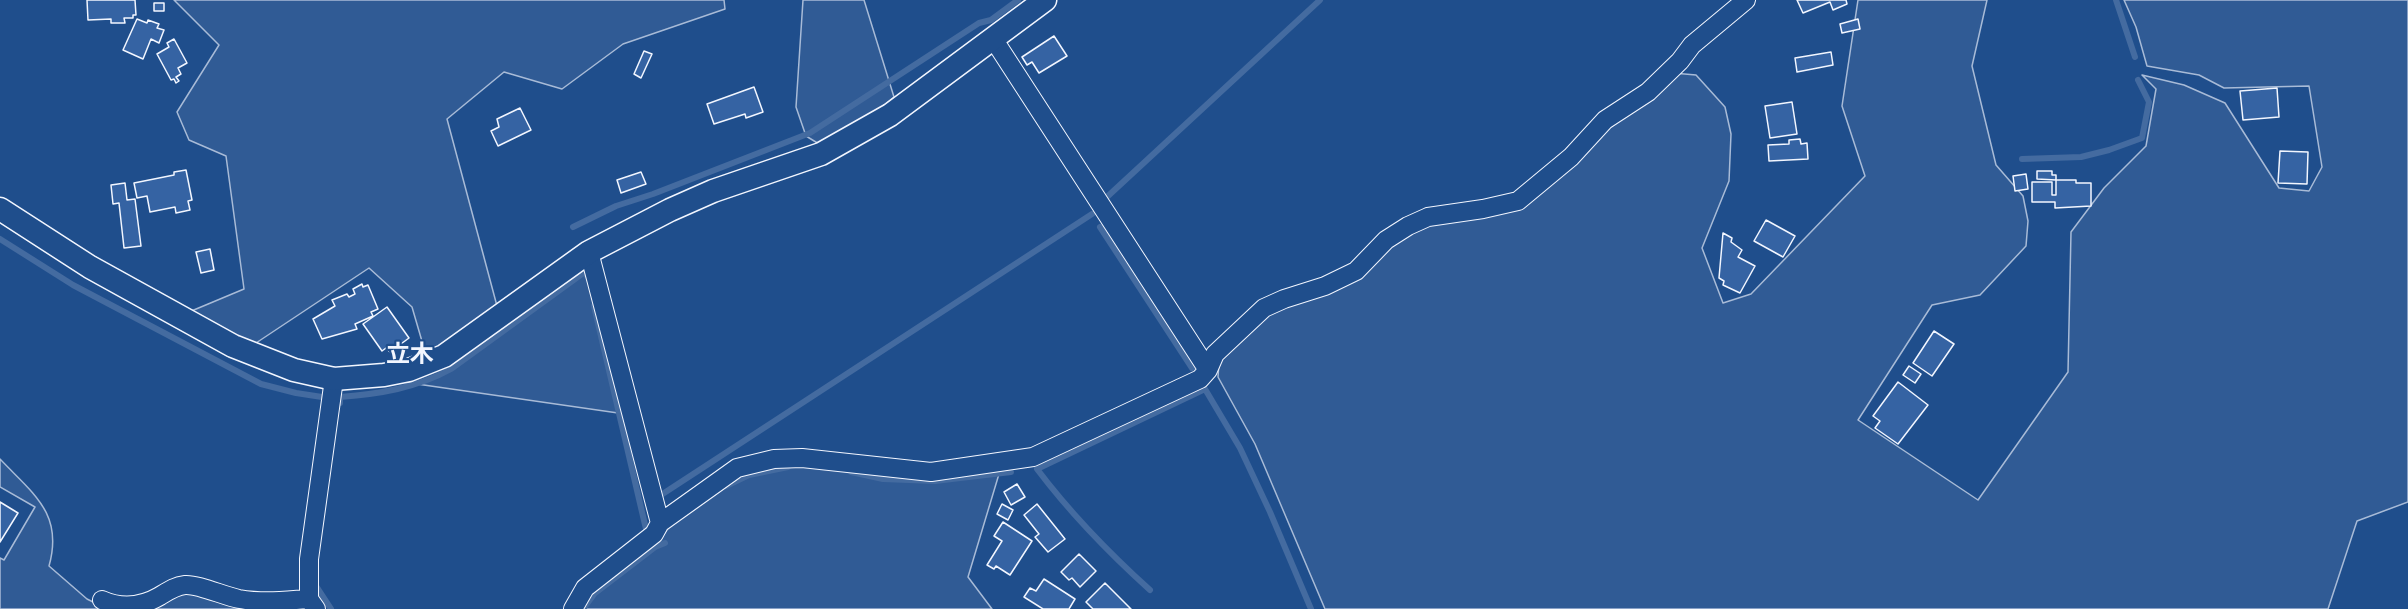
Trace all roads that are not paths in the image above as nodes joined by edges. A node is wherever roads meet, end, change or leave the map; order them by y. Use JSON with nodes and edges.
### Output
{"nodes":[{"id":1,"x":1045,"y":0,"type":"edge"},
{"id":2,"x":1746,"y":0,"type":"edge"},
{"id":3,"x":994,"y":40,"type":"junction"},
{"id":4,"x":0,"y":209,"type":"edge"},
{"id":5,"x":589,"y":252,"type":"junction"},
{"id":6,"x":1208,"y":370,"type":"junction"},
{"id":7,"x":334,"y":380,"type":"junction"},
{"id":8,"x":653,"y":533,"type":"junction"},
{"id":9,"x":102,"y":600,"type":"dead end"},
{"id":10,"x":312,"y":604,"type":"edge"},
{"id":11,"x":573,"y":609,"type":"edge"}],
"edges":[{"from":1,"to":3,"type":"street"},
{"from":2,"to":6,"type":"street"},
{"from":3,"to":5,"type":"street"},
{"from":3,"to":6,"type":"street"},
{"from":4,"to":7,"type":"street"},
{"from":5,"to":7,"type":"street"},
{"from":5,"to":8,"type":"street"},
{"from":6,"to":8,"type":"street"},
{"from":7,"to":10,"type":"street"},
{"from":8,"to":11,"type":"street"},
{"from":9,"to":10,"type":"street"}]}
